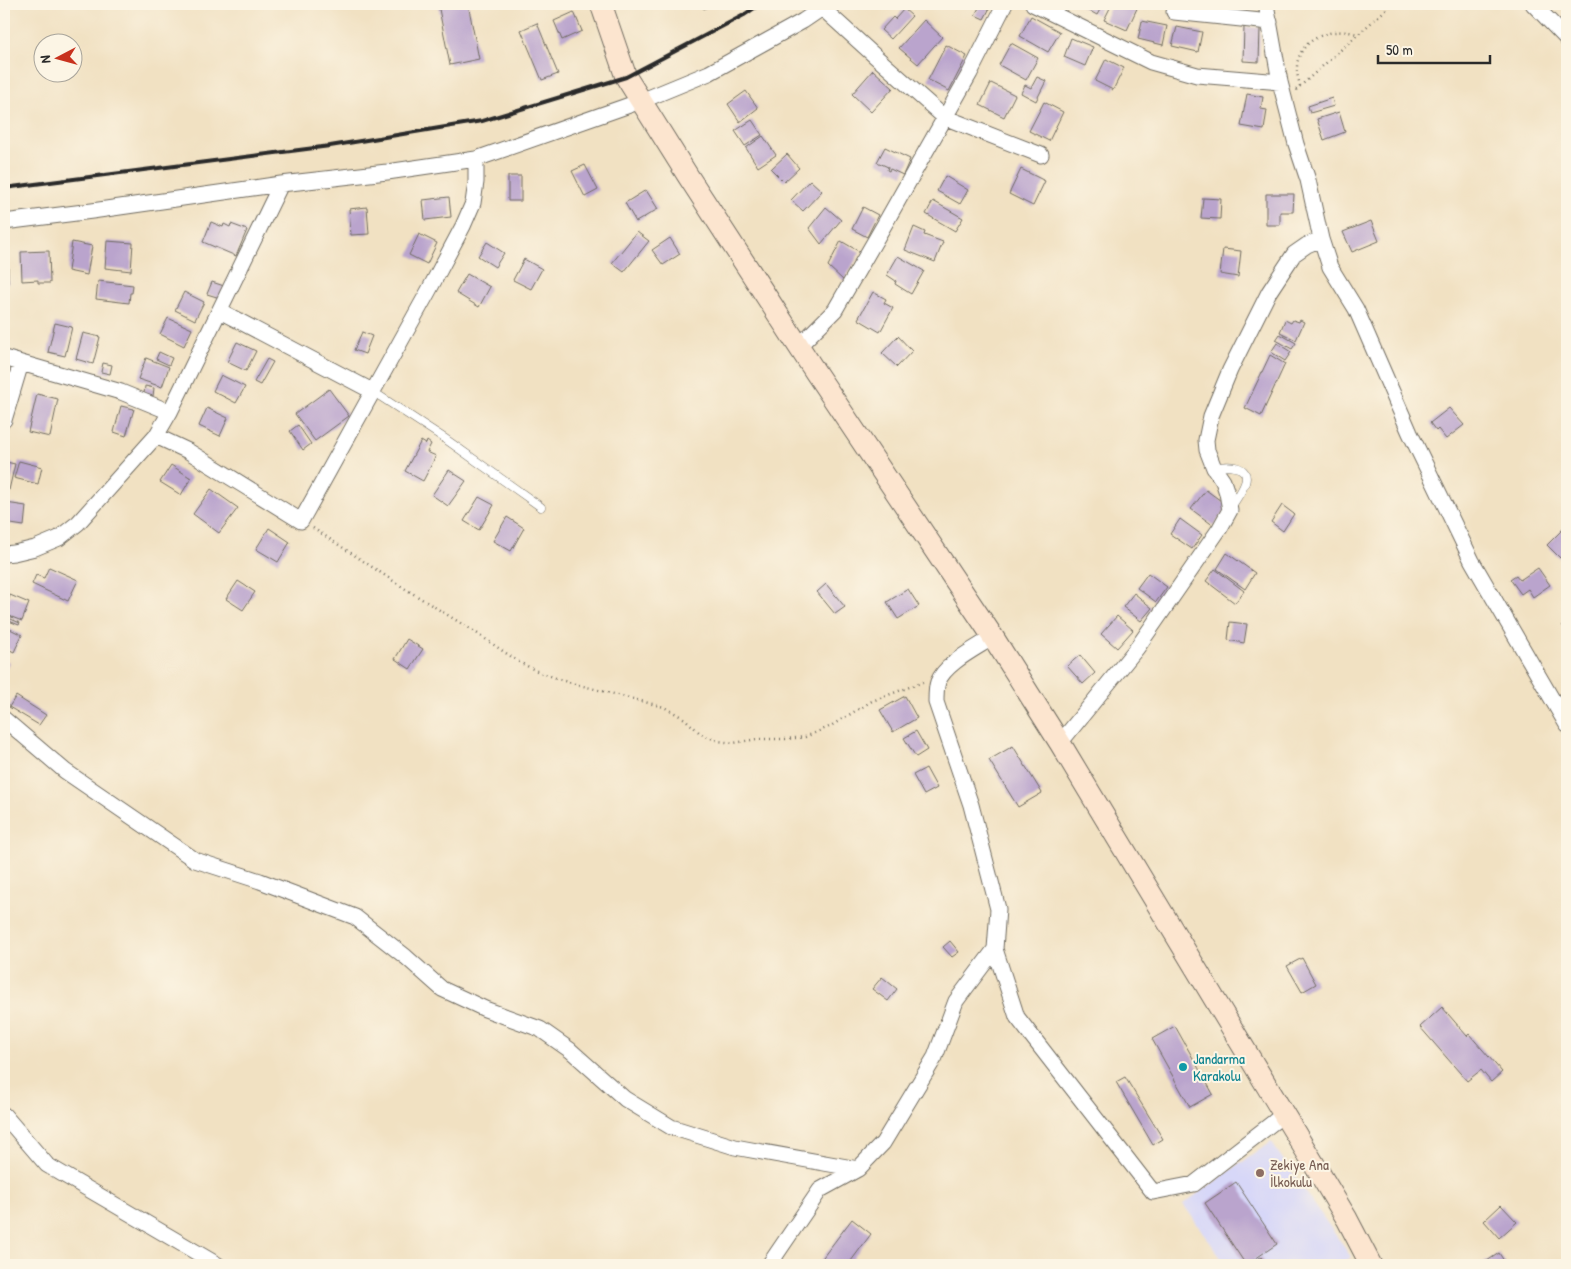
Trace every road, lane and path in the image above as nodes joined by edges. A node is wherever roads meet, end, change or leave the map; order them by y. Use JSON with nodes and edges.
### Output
{"nodes":[{"id":1,"x":601,"y":4,"type":"edge"},
{"id":2,"x":1006,"y":4,"type":"edge"},
{"id":3,"x":1033,"y":4,"type":"edge"},
{"id":4,"x":1266,"y":4,"type":"edge"},
{"id":5,"x":1392,"y":4,"type":"edge"},
{"id":6,"x":1533,"y":4,"type":"edge"},
{"id":7,"x":824,"y":6,"type":"edge"},
{"id":8,"x":1174,"y":12,"type":"dead end"},
{"id":9,"x":1270,"y":22,"type":"junction"},
{"id":10,"x":1357,"y":34,"type":"junction"},
{"id":11,"x":1567,"y":39,"type":"edge"},
{"id":12,"x":1280,"y":82,"type":"junction"},
{"id":13,"x":1300,"y":86,"type":"junction"},
{"id":14,"x":1285,"y":100,"type":"junction"},
{"id":15,"x":641,"y":101,"type":"junction"},
{"id":16,"x":944,"y":116,"type":"junction"},
{"id":17,"x":1041,"y":155,"type":"dead end"},
{"id":18,"x":476,"y":159,"type":"junction"},
{"id":19,"x":281,"y":184,"type":"junction"},
{"id":20,"x":4,"y":222,"type":"edge"},
{"id":21,"x":1321,"y":238,"type":"junction"},
{"id":22,"x":220,"y":311,"type":"junction"},
{"id":23,"x":799,"y":346,"type":"junction"},
{"id":24,"x":4,"y":358,"type":"edge"},
{"id":25,"x":21,"y":363,"type":"junction"},
{"id":26,"x":372,"y":391,"type":"junction"},
{"id":27,"x":170,"y":412,"type":"junction"},
{"id":28,"x":4,"y":420,"type":"edge"},
{"id":29,"x":156,"y":436,"type":"junction"},
{"id":30,"x":1214,"y":468,"type":"junction"},
{"id":31,"x":541,"y":507,"type":"dead end"},
{"id":32,"x":1230,"y":510,"type":"junction"},
{"id":33,"x":301,"y":521,"type":"junction"},
{"id":34,"x":4,"y":554,"type":"edge"},
{"id":35,"x":993,"y":637,"type":"junction"},
{"id":36,"x":937,"y":684,"type":"junction"},
{"id":37,"x":4,"y":719,"type":"edge"},
{"id":38,"x":1567,"y":725,"type":"edge"},
{"id":39,"x":1060,"y":743,"type":"junction"},
{"id":40,"x":995,"y":948,"type":"junction"},
{"id":41,"x":1284,"y":1114,"type":"junction"},
{"id":42,"x":4,"y":1115,"type":"edge"},
{"id":43,"x":858,"y":1168,"type":"junction"},
{"id":44,"x":218,"y":1265,"type":"edge"},
{"id":45,"x":769,"y":1265,"type":"edge"},
{"id":46,"x":1371,"y":1265,"type":"edge"}],
"edges":[{"from":1,"to":15,"type":"street"},
{"from":2,"to":16,"type":"street"},
{"from":3,"to":12,"type":"street"},
{"from":4,"to":9,"type":"street"},
{"from":5,"to":10,"type":"path"},
{"from":6,"to":11,"type":"street"},
{"from":7,"to":15,"type":"street"},
{"from":7,"to":16,"type":"street"},
{"from":8,"to":9,"type":"street"},
{"from":9,"to":12,"type":"street"},
{"from":10,"to":13,"type":"path"},
{"from":10,"to":13,"type":"path"},
{"from":12,"to":14,"type":"street"},
{"from":13,"to":14,"type":"path"},
{"from":14,"to":21,"type":"street"},
{"from":15,"to":18,"type":"street"},
{"from":15,"to":23,"type":"street"},
{"from":16,"to":17,"type":"street"},
{"from":16,"to":23,"type":"street"},
{"from":18,"to":19,"type":"street"},
{"from":18,"to":26,"type":"street"},
{"from":19,"to":20,"type":"street"},
{"from":19,"to":22,"type":"street"},
{"from":21,"to":30,"type":"street"},
{"from":21,"to":38,"type":"street"},
{"from":22,"to":26,"type":"street"},
{"from":22,"to":27,"type":"street"},
{"from":23,"to":35,"type":"street"},
{"from":24,"to":25,"type":"street"},
{"from":25,"to":27,"type":"street"},
{"from":25,"to":28,"type":"street"},
{"from":26,"to":31,"type":"lane"},
{"from":26,"to":33,"type":"street"},
{"from":27,"to":29,"type":"street"},
{"from":29,"to":33,"type":"street"},
{"from":29,"to":34,"type":"street"},
{"from":30,"to":32,"type":"street"},
{"from":30,"to":32,"type":"lane"},
{"from":32,"to":39,"type":"street"},
{"from":33,"to":36,"type":"path"},
{"from":35,"to":36,"type":"street"},
{"from":35,"to":39,"type":"street"},
{"from":36,"to":40,"type":"street"},
{"from":37,"to":43,"type":"street"},
{"from":39,"to":41,"type":"street"},
{"from":40,"to":41,"type":"street"},
{"from":40,"to":43,"type":"street"},
{"from":41,"to":46,"type":"street"},
{"from":42,"to":44,"type":"street"},
{"from":43,"to":45,"type":"street"}]}
